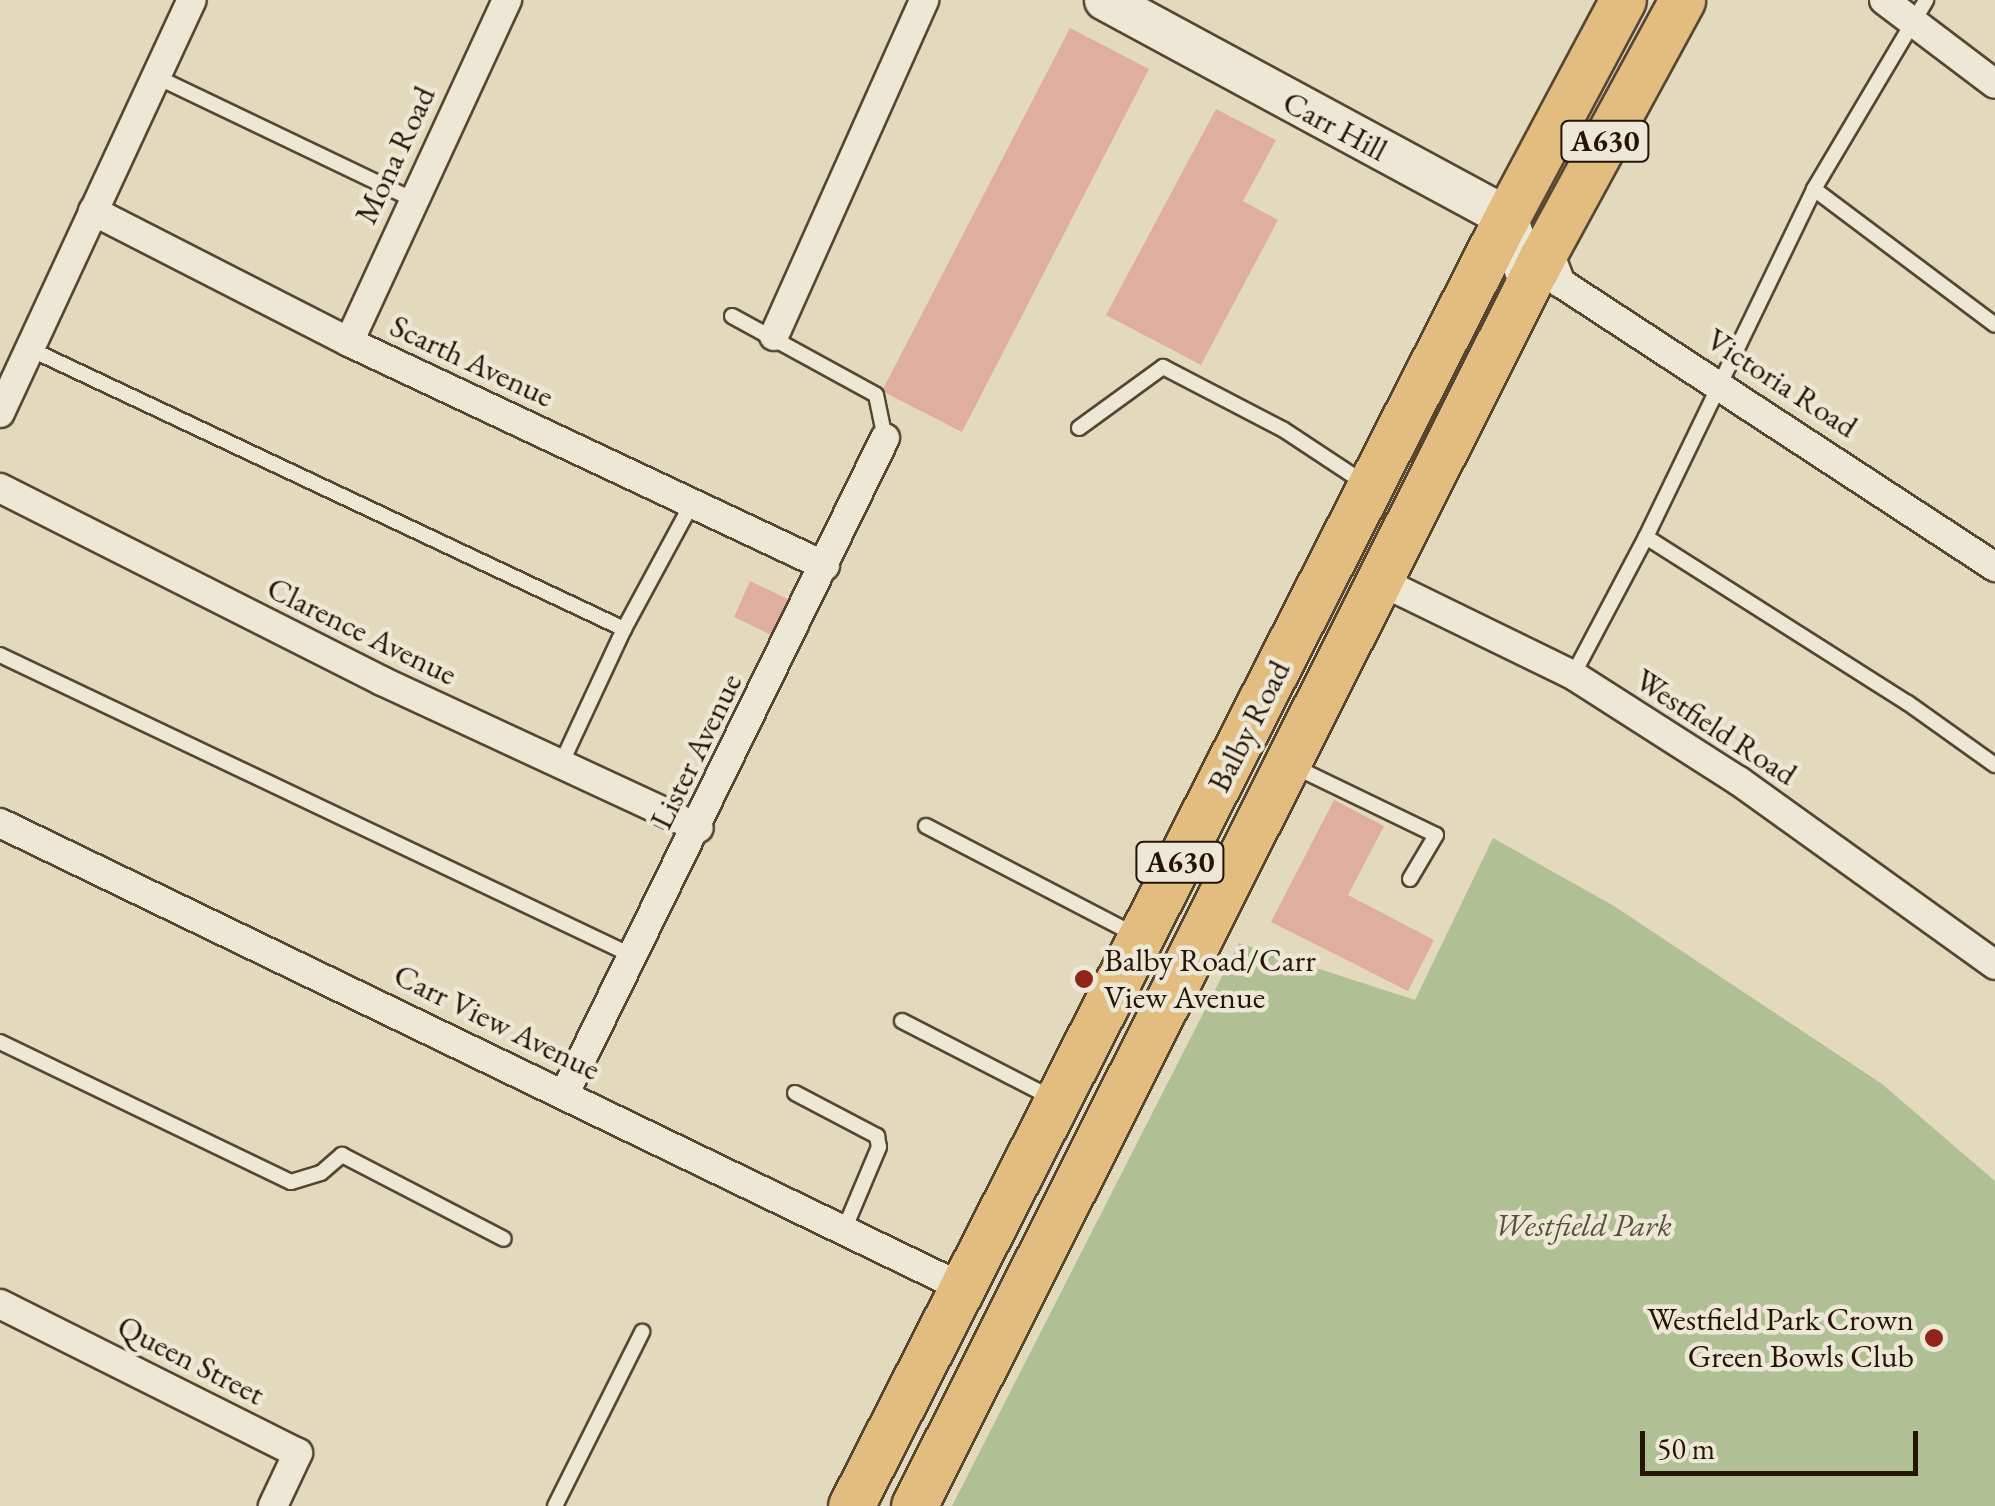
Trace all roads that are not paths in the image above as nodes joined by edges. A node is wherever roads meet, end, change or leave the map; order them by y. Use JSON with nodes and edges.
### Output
{"nodes":[{"id":1,"x":192,"y":0,"type":"edge"},
{"id":2,"x":507,"y":0,"type":"edge"},
{"id":3,"x":924,"y":0,"type":"edge"},
{"id":4,"x":1105,"y":0,"type":"edge"},
{"id":5,"x":1622,"y":0,"type":"edge"},
{"id":6,"x":1682,"y":0,"type":"edge"},
{"id":7,"x":1884,"y":0,"type":"edge"},
{"id":8,"x":1920,"y":11,"type":"edge"},
{"id":9,"x":157,"y":78,"type":"junction"},
{"id":10,"x":1995,"y":84,"type":"edge"},
{"id":11,"x":1814,"y":189,"type":"junction"},
{"id":12,"x":412,"y":200,"type":"junction"},
{"id":13,"x":93,"y":211,"type":"junction"},
{"id":14,"x":1506,"y":217,"type":"junction"},
{"id":15,"x":1538,"y":264,"type":"junction"},
{"id":16,"x":732,"y":316,"type":"dead end"},
{"id":17,"x":1995,"y":325,"type":"edge"},
{"id":18,"x":774,"y":336,"type":"junction"},
{"id":19,"x":349,"y":342,"type":"junction"},
{"id":20,"x":28,"y":348,"type":"junction"},
{"id":21,"x":1719,"y":382,"type":"junction"},
{"id":22,"x":0,"y":412,"type":"edge"},
{"id":23,"x":1080,"y":428,"type":"dead end"},
{"id":24,"x":885,"y":438,"type":"joint"},
{"id":25,"x":1370,"y":487,"type":"junction"},
{"id":26,"x":0,"y":488,"type":"edge"},
{"id":27,"x":692,"y":504,"type":"junction"},
{"id":28,"x":1646,"y":537,"type":"junction"},
{"id":29,"x":825,"y":566,"type":"junction"},
{"id":30,"x":1995,"y":566,"type":"edge"},
{"id":31,"x":1378,"y":580,"type":"junction"},
{"id":32,"x":624,"y":629,"type":"junction"},
{"id":33,"x":0,"y":655,"type":"edge"},
{"id":34,"x":1573,"y":676,"type":"junction"},
{"id":35,"x":1286,"y":762,"type":"junction"},
{"id":36,"x":561,"y":764,"type":"junction"},
{"id":37,"x":1995,"y":765,"type":"edge"},
{"id":38,"x":0,"y":823,"type":"edge"},
{"id":39,"x":926,"y":826,"type":"dead end"},
{"id":40,"x":698,"y":828,"type":"junction"},
{"id":41,"x":1410,"y":879,"type":"dead end"},
{"id":42,"x":1142,"y":938,"type":"junction"},
{"id":43,"x":634,"y":956,"type":"junction"},
{"id":44,"x":1995,"y":965,"type":"edge"},
{"id":45,"x":902,"y":1021,"type":"dead end"},
{"id":46,"x":0,"y":1042,"type":"edge"},
{"id":47,"x":795,"y":1092,"type":"dead end"},
{"id":48,"x":565,"y":1093,"type":"junction"},
{"id":49,"x":1059,"y":1102,"type":"junction"},
{"id":50,"x":844,"y":1230,"type":"junction"},
{"id":51,"x":504,"y":1238,"type":"dead end"},
{"id":52,"x":961,"y":1287,"type":"junction"},
{"id":53,"x":0,"y":1304,"type":"edge"},
{"id":54,"x":642,"y":1332,"type":"dead end"},
{"id":55,"x":273,"y":1506,"type":"edge"},
{"id":56,"x":555,"y":1506,"type":"edge"},
{"id":57,"x":851,"y":1506,"type":"edge"},
{"id":58,"x":914,"y":1506,"type":"edge"}],
"edges":[{"from":1,"to":9,"type":"street"},
{"from":2,"to":12,"type":"street","name":"Mona Road"},
{"from":3,"to":18,"type":"street"},
{"from":4,"to":14,"type":"street","name":"Carr Hill"},
{"from":5,"to":14,"type":"main road","name":"Balby Road","number":"A630"},
{"from":6,"to":15,"type":"main road","name":"Balby Road","number":"A630"},
{"from":7,"to":8,"type":"street"},
{"from":8,"to":10,"type":"street"},
{"from":8,"to":11,"type":"lane"},
{"from":9,"to":12,"type":"lane"},
{"from":9,"to":13,"type":"street"},
{"from":11,"to":17,"type":"lane"},
{"from":11,"to":21,"type":"lane"},
{"from":12,"to":19,"type":"street","name":"Mona Road"},
{"from":13,"to":19,"type":"street","name":"Scarth Avenue"},
{"from":13,"to":20,"type":"street"},
{"from":14,"to":15,"type":"street"},
{"from":14,"to":25,"type":"main road","name":"Balby Road","number":"A630"},
{"from":15,"to":21,"type":"street","name":"Victoria Road"},
{"from":15,"to":31,"type":"main road","name":"Balby Road","number":"A630"},
{"from":16,"to":18,"type":"lane"},
{"from":18,"to":24,"type":"lane"},
{"from":19,"to":27,"type":"street","name":"Scarth Avenue"},
{"from":20,"to":22,"type":"street"},
{"from":20,"to":32,"type":"lane"},
{"from":21,"to":28,"type":"lane"},
{"from":21,"to":30,"type":"street","name":"Victoria Road"},
{"from":23,"to":25,"type":"lane"},
{"from":24,"to":29,"type":"street","name":"Lister Avenue"},
{"from":25,"to":42,"type":"main road","name":"Balby Road","number":"A630"},
{"from":26,"to":36,"type":"street","name":"Clarence Avenue"},
{"from":27,"to":29,"type":"street","name":"Scarth Avenue"},
{"from":27,"to":32,"type":"lane"},
{"from":28,"to":34,"type":"lane"},
{"from":28,"to":37,"type":"lane"},
{"from":29,"to":40,"type":"street","name":"Lister Avenue"},
{"from":31,"to":34,"type":"street","name":"Westfield Road"},
{"from":31,"to":35,"type":"main road","name":"Balby Road","number":"A630"},
{"from":32,"to":36,"type":"lane"},
{"from":33,"to":43,"type":"lane"},
{"from":34,"to":44,"type":"street","name":"Westfield Road"},
{"from":35,"to":41,"type":"lane"},
{"from":35,"to":58,"type":"main road","name":"Balby Road","number":"A630"},
{"from":36,"to":40,"type":"street","name":"Clarence Avenue"},
{"from":38,"to":48,"type":"street","name":"Carr View Avenue"},
{"from":39,"to":42,"type":"lane"},
{"from":40,"to":43,"type":"street","name":"Lister Avenue"},
{"from":42,"to":49,"type":"main road","name":"Balby Road","number":"A630"},
{"from":43,"to":48,"type":"street","name":"Lister Avenue"},
{"from":45,"to":49,"type":"lane"},
{"from":46,"to":51,"type":"lane"},
{"from":47,"to":50,"type":"lane"},
{"from":48,"to":50,"type":"street","name":"Carr View Avenue"},
{"from":49,"to":52,"type":"main road","name":"Balby Road","number":"A630"},
{"from":50,"to":52,"type":"street","name":"Carr View Avenue"},
{"from":52,"to":57,"type":"main road","name":"Balby Road","number":"A630"},
{"from":53,"to":55,"type":"street","name":"Queen Street"},
{"from":54,"to":56,"type":"lane"}]}
